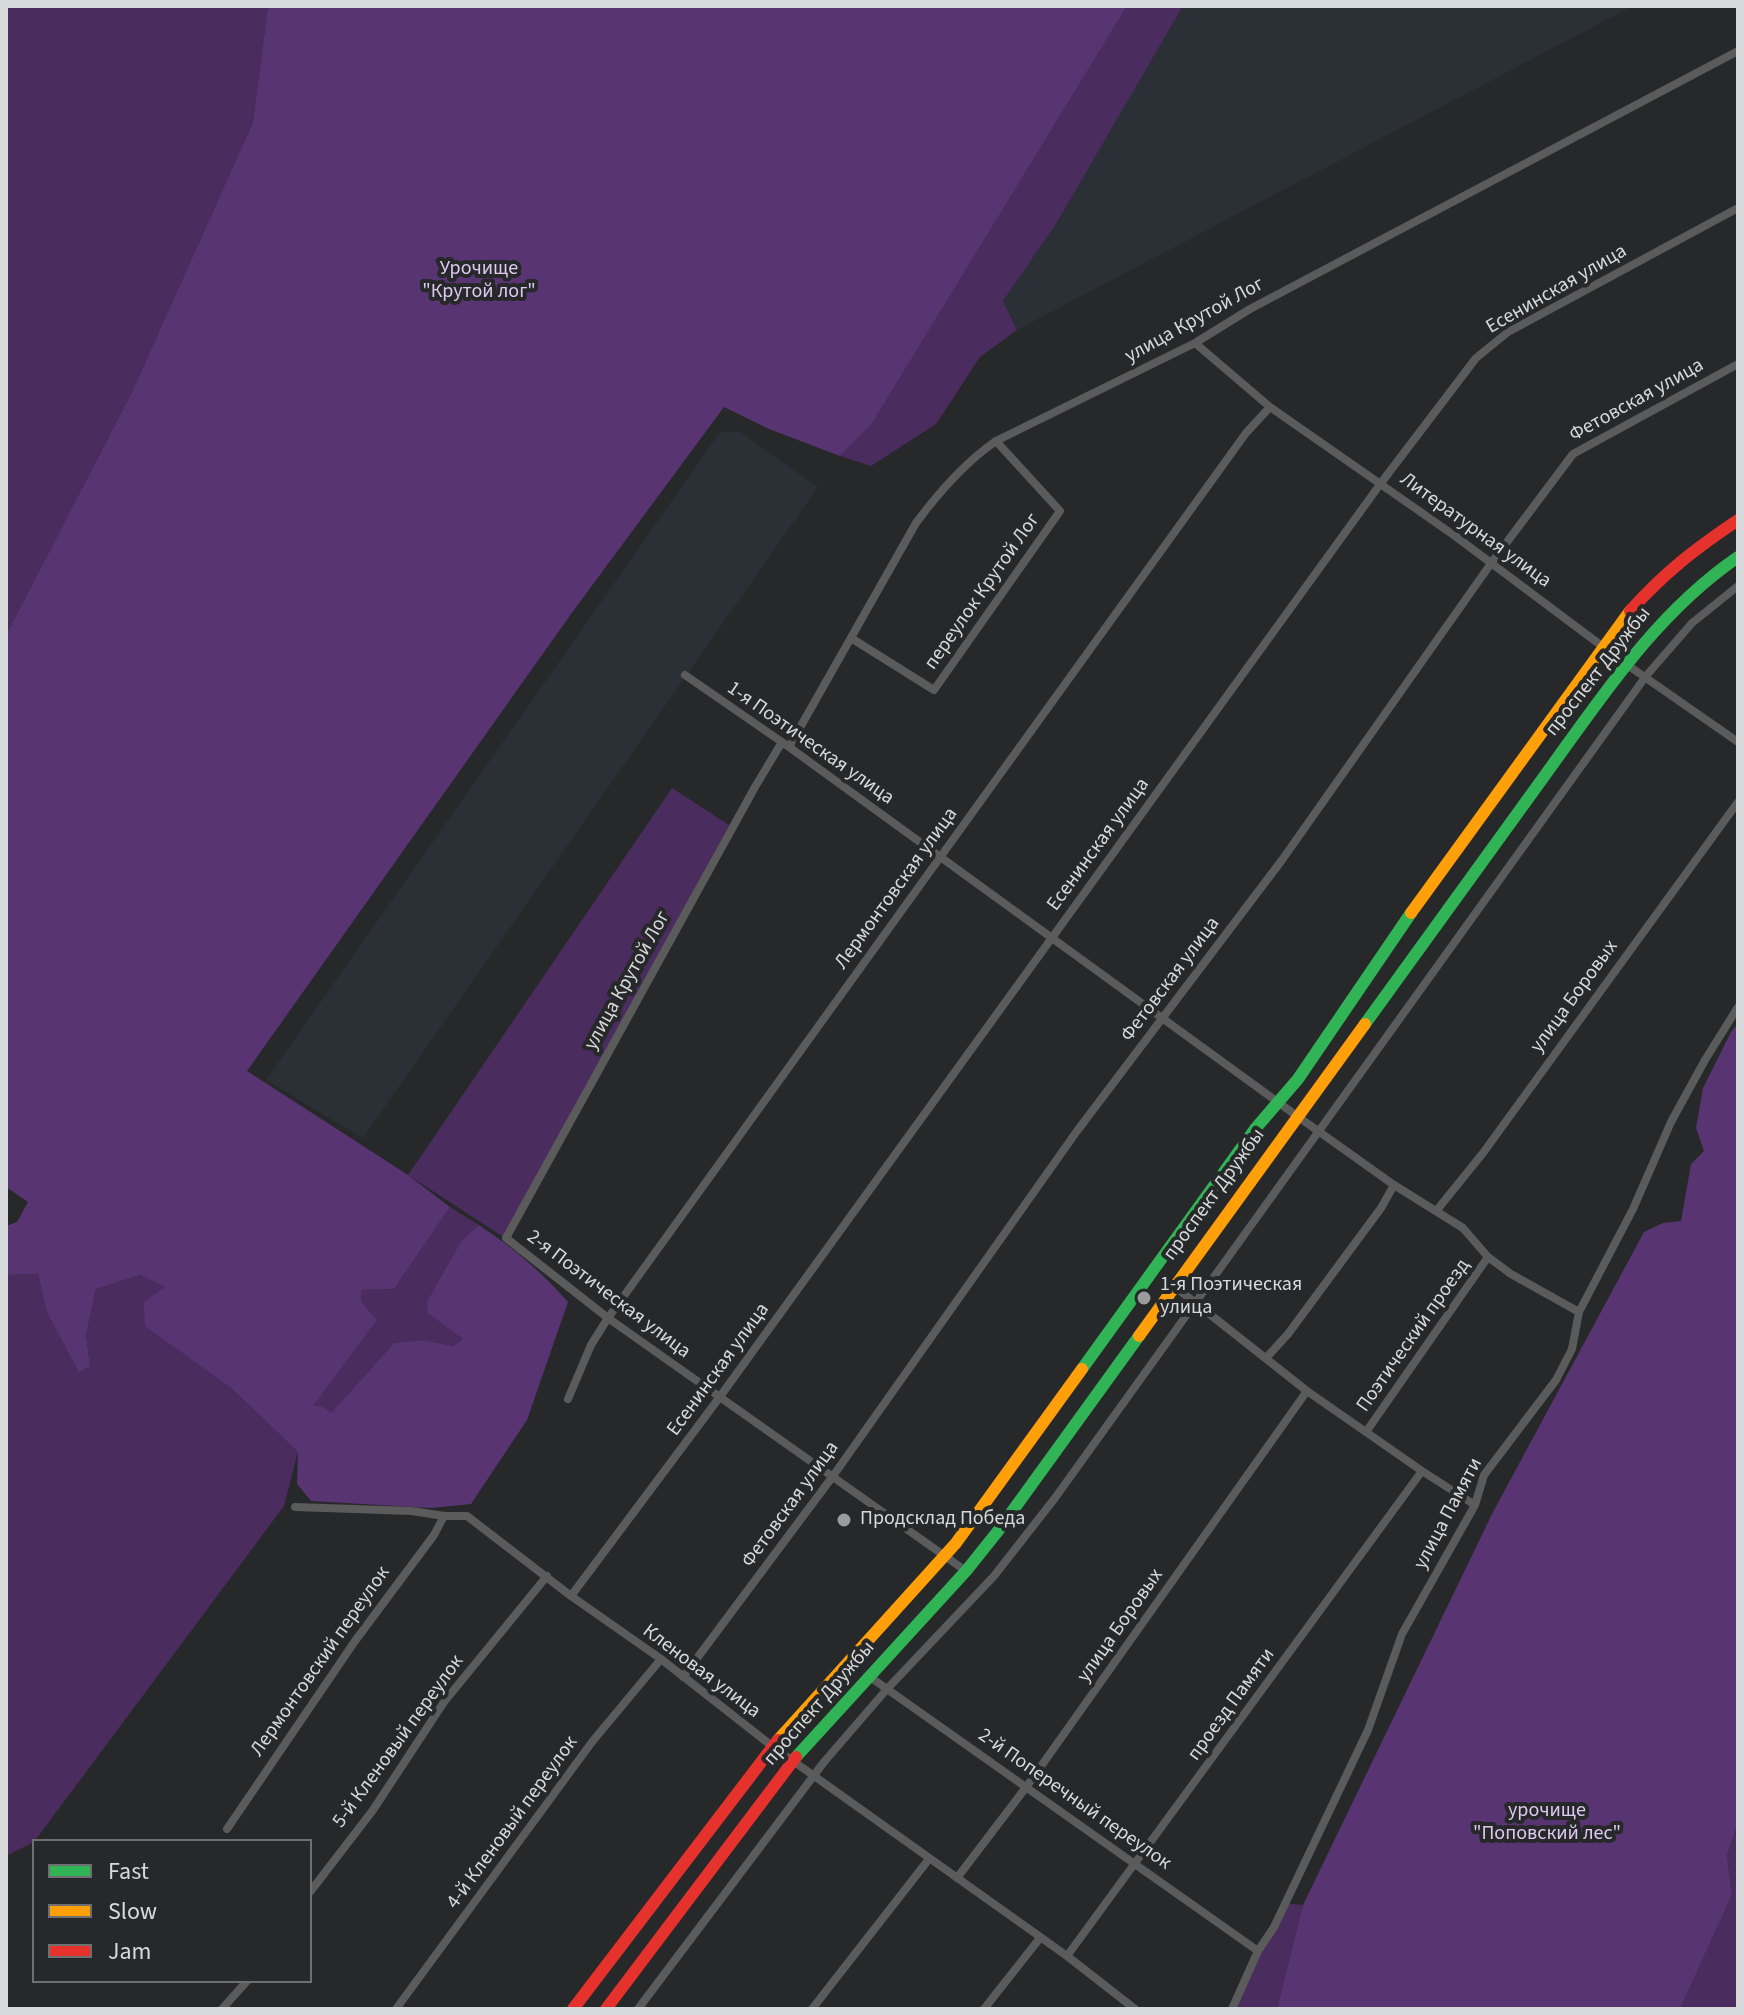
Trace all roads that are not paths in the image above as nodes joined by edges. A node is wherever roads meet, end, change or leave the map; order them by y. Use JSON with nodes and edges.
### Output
{"nodes":[{"id":1,"x":1738,"y":51,"type":"edge"},
{"id":2,"x":1738,"y":208,"type":"edge"},
{"id":3,"x":1195,"y":343,"type":"junction"},
{"id":4,"x":1738,"y":364,"type":"edge"},
{"id":5,"x":1270,"y":407,"type":"junction"},
{"id":6,"x":996,"y":441,"type":"junction"},
{"id":7,"x":1381,"y":483,"type":"junction"},
{"id":8,"x":1738,"y":520,"type":"edge"},
{"id":9,"x":1738,"y":557,"type":"edge"},
{"id":10,"x":1492,"y":562,"type":"junction"},
{"id":11,"x":1738,"y":586,"type":"edge"},
{"id":12,"x":851,"y":638,"type":"junction"},
{"id":13,"x":1603,"y":645,"type":"junction"},
{"id":14,"x":1626,"y":664,"type":"junction"},
{"id":15,"x":685,"y":675,"type":"dead end"},
{"id":16,"x":1646,"y":676,"type":"junction"},
{"id":17,"x":1738,"y":742,"type":"edge"},
{"id":18,"x":786,"y":745,"type":"junction"},
{"id":19,"x":1738,"y":802,"type":"edge"},
{"id":20,"x":940,"y":857,"type":"junction"},
{"id":21,"x":1050,"y":939,"type":"junction"},
{"id":22,"x":1738,"y":1007,"type":"edge"},
{"id":23,"x":1162,"y":1018,"type":"junction"},
{"id":24,"x":1278,"y":1102,"type":"junction"},
{"id":25,"x":1297,"y":1116,"type":"junction"},
{"id":26,"x":1319,"y":1132,"type":"junction"},
{"id":27,"x":1394,"y":1185,"type":"junction"},
{"id":28,"x":1437,"y":1210,"type":"junction"},
{"id":29,"x":506,"y":1238,"type":"joint"},
{"id":30,"x":1488,"y":1257,"type":"junction"},
{"id":31,"x":1174,"y":1286,"type":"junction"},
{"id":32,"x":1196,"y":1302,"type":"junction"},
{"id":33,"x":1579,"y":1312,"type":"junction"},
{"id":34,"x":608,"y":1318,"type":"junction"},
{"id":35,"x":1267,"y":1357,"type":"junction"},
{"id":36,"x":1307,"y":1391,"type":"junction"},
{"id":37,"x":719,"y":1398,"type":"junction"},
{"id":38,"x":568,"y":1399,"type":"dead end"},
{"id":39,"x":1366,"y":1432,"type":"junction"},
{"id":40,"x":1422,"y":1471,"type":"junction"},
{"id":41,"x":833,"y":1476,"type":"junction"},
{"id":42,"x":1475,"y":1505,"type":"junction"},
{"id":43,"x":295,"y":1507,"type":"dead end"},
{"id":44,"x":444,"y":1516,"type":"junction"},
{"id":45,"x":945,"y":1555,"type":"junction"},
{"id":46,"x":966,"y":1571,"type":"junction"},
{"id":47,"x":547,"y":1576,"type":"junction"},
{"id":48,"x":571,"y":1596,"type":"junction"},
{"id":49,"x":661,"y":1659,"type":"junction"},
{"id":50,"x":683,"y":1677,"type":"junction"},
{"id":51,"x":870,"y":1677,"type":"junction"},
{"id":52,"x":887,"y":1689,"type":"junction"},
{"id":53,"x":772,"y":1746,"type":"junction"},
{"id":54,"x":793,"y":1761,"type":"junction"},
{"id":55,"x":814,"y":1775,"type":"junction"},
{"id":56,"x":1027,"y":1786,"type":"junction"},
{"id":57,"x":227,"y":1829,"type":"dead end"},
{"id":58,"x":929,"y":1859,"type":"junction"},
{"id":59,"x":1136,"y":1863,"type":"junction"},
{"id":60,"x":957,"y":1878,"type":"junction"},
{"id":61,"x":312,"y":1889,"type":"edge"},
{"id":62,"x":1040,"y":1938,"type":"junction"},
{"id":63,"x":1258,"y":1951,"type":"junction"},
{"id":64,"x":1067,"y":1956,"type":"junction"},
{"id":65,"x":245,"y":1983,"type":"edge"},
{"id":66,"x":222,"y":2009,"type":"edge"},
{"id":67,"x":396,"y":2009,"type":"edge"},
{"id":68,"x":573,"y":2009,"type":"edge"},
{"id":69,"x":606,"y":2009,"type":"edge"},
{"id":70,"x":638,"y":2009,"type":"edge"},
{"id":71,"x":812,"y":2009,"type":"edge"},
{"id":72,"x":984,"y":2009,"type":"edge"},
{"id":73,"x":1135,"y":2009,"type":"edge"},
{"id":74,"x":1232,"y":2009,"type":"edge"}],
"edges":[{"from":1,"to":3,"type":"street","name":"улица Крутой Лог"},
{"from":2,"to":7,"type":"street","name":"Есенинская улица"},
{"from":3,"to":5,"type":"street","name":"Литературная улица"},
{"from":3,"to":6,"type":"street","name":"улица Крутой Лог"},
{"from":4,"to":10,"type":"street","name":"Фетовская улица"},
{"from":5,"to":7,"type":"street","name":"Литературная улица"},
{"from":5,"to":20,"type":"street","name":"Лермонтовская улица"},
{"from":6,"to":12,"type":"street","name":"улица Крутой Лог"},
{"from":6,"to":12,"type":"street","name":"переулок Крутой Лог"},
{"from":7,"to":10,"type":"street","name":"Литературная улица"},
{"from":7,"to":21,"type":"street","name":"Есенинская улица"},
{"from":8,"to":13,"type":"street"},
{"from":9,"to":14,"type":"street","name":"проспект Дружбы"},
{"from":10,"to":13,"type":"street","name":"Литературная улица"},
{"from":10,"to":23,"type":"street","name":"Фетовская улица"},
{"from":11,"to":16,"type":"street"},
{"from":12,"to":18,"type":"street","name":"улица Крутой Лог"},
{"from":13,"to":14,"type":"street","name":"Литературная улица"},
{"from":13,"to":24,"type":"street"},
{"from":14,"to":16,"type":"street","name":"Литературная улица"},
{"from":14,"to":25,"type":"street","name":"проспект Дружбы"},
{"from":15,"to":18,"type":"street","name":"1-я Поэтическая улица"},
{"from":16,"to":17,"type":"street","name":"Литературная улица"},
{"from":16,"to":26,"type":"street"},
{"from":18,"to":20,"type":"street","name":"1-я Поэтическая улица"},
{"from":18,"to":29,"type":"street","name":"улица Крутой Лог"},
{"from":19,"to":28,"type":"street","name":"улица Боровых"},
{"from":20,"to":21,"type":"street","name":"1-я Поэтическая улица"},
{"from":20,"to":34,"type":"street","name":"Лермонтовская улица"},
{"from":21,"to":23,"type":"street","name":"1-я Поэтическая улица"},
{"from":21,"to":37,"type":"street","name":"Есенинская улица"},
{"from":22,"to":33,"type":"street","name":"улица Памяти"},
{"from":23,"to":24,"type":"street","name":"1-я Поэтическая улица"},
{"from":23,"to":41,"type":"street","name":"Фетовская улица"},
{"from":24,"to":25,"type":"street","name":"1-я Поэтическая улица"},
{"from":24,"to":45,"type":"street"},
{"from":25,"to":26,"type":"street","name":"1-я Поэтическая улица"},
{"from":25,"to":31,"type":"street","name":"проспект Дружбы"},
{"from":26,"to":27,"type":"street","name":"1-я Поэтическая улица"},
{"from":26,"to":32,"type":"street"},
{"from":27,"to":28,"type":"street","name":"1-я Поэтическая улица"},
{"from":27,"to":35,"type":"street"},
{"from":28,"to":30,"type":"street","name":"1-я Поэтическая улица"},
{"from":29,"to":34,"type":"street","name":"2-я Поэтическая улица"},
{"from":30,"to":33,"type":"street","name":"1-я Поэтическая улица"},
{"from":30,"to":39,"type":"street","name":"Поэтический проезд"},
{"from":31,"to":32,"type":"street"},
{"from":31,"to":46,"type":"street","name":"проспект Дружбы"},
{"from":32,"to":35,"type":"street"},
{"from":32,"to":52,"type":"street"},
{"from":33,"to":42,"type":"street","name":"улица Памяти"},
{"from":34,"to":37,"type":"street","name":"2-я Поэтическая улица"},
{"from":34,"to":38,"type":"street","name":"Лермонтовская улица"},
{"from":35,"to":36,"type":"street"},
{"from":36,"to":39,"type":"street"},
{"from":36,"to":56,"type":"street","name":"улица Боровых"},
{"from":37,"to":41,"type":"street","name":"2-я Поэтическая улица"},
{"from":37,"to":48,"type":"street","name":"Есенинская улица"},
{"from":39,"to":40,"type":"street"},
{"from":40,"to":42,"type":"street"},
{"from":40,"to":59,"type":"street","name":"проезд Памяти"},
{"from":41,"to":45,"type":"street","name":"2-я Поэтическая улица"},
{"from":41,"to":50,"type":"street","name":"Фетовская улица"},
{"from":42,"to":63,"type":"street","name":"улица Памяти"},
{"from":43,"to":44,"type":"street","name":"Кленовая улица"},
{"from":44,"to":47,"type":"street","name":"Кленовая улица"},
{"from":44,"to":57,"type":"street","name":"Лермонтовский переулок"},
{"from":45,"to":46,"type":"street","name":"2-я Поэтическая улица"},
{"from":45,"to":53,"type":"street"},
{"from":46,"to":51,"type":"street","name":"проспект Дружбы"},
{"from":47,"to":48,"type":"street","name":"Кленовая улица"},
{"from":47,"to":61,"type":"street","name":"5-й Кленовый переулок"},
{"from":48,"to":49,"type":"street","name":"Кленовая улица"},
{"from":49,"to":50,"type":"street","name":"Кленовая улица"},
{"from":49,"to":67,"type":"street","name":"4-й Кленовый переулок"},
{"from":50,"to":53,"type":"street","name":"Кленовая улица"},
{"from":51,"to":52,"type":"street","name":"2-й Поперечный переулок"},
{"from":51,"to":54,"type":"street","name":"проспект Дружбы"},
{"from":52,"to":55,"type":"street"},
{"from":52,"to":56,"type":"street","name":"2-й Поперечный переулок"},
{"from":53,"to":54,"type":"street","name":"Кленовая улица"},
{"from":53,"to":68,"type":"street"},
{"from":54,"to":55,"type":"street","name":"Кленовая улица"},
{"from":54,"to":69,"type":"street","name":"проспект Дружбы"},
{"from":55,"to":58,"type":"street","name":"Кленовая улица"},
{"from":55,"to":70,"type":"street"},
{"from":56,"to":59,"type":"street","name":"2-й Поперечный переулок"},
{"from":56,"to":60,"type":"street","name":"улица Боровых"},
{"from":58,"to":60,"type":"street","name":"Кленовая улица"},
{"from":58,"to":71,"type":"street"},
{"from":59,"to":63,"type":"street","name":"2-й Поперечный переулок"},
{"from":59,"to":64,"type":"street","name":"проезд Памяти"},
{"from":60,"to":62,"type":"street","name":"Кленовая улица"},
{"from":62,"to":64,"type":"street","name":"Кленовая улица"},
{"from":62,"to":72,"type":"street"},
{"from":63,"to":74,"type":"street","name":"улица Памяти"},
{"from":64,"to":73,"type":"street","name":"Кленовая улица"},
{"from":65,"to":66,"type":"street"}]}
